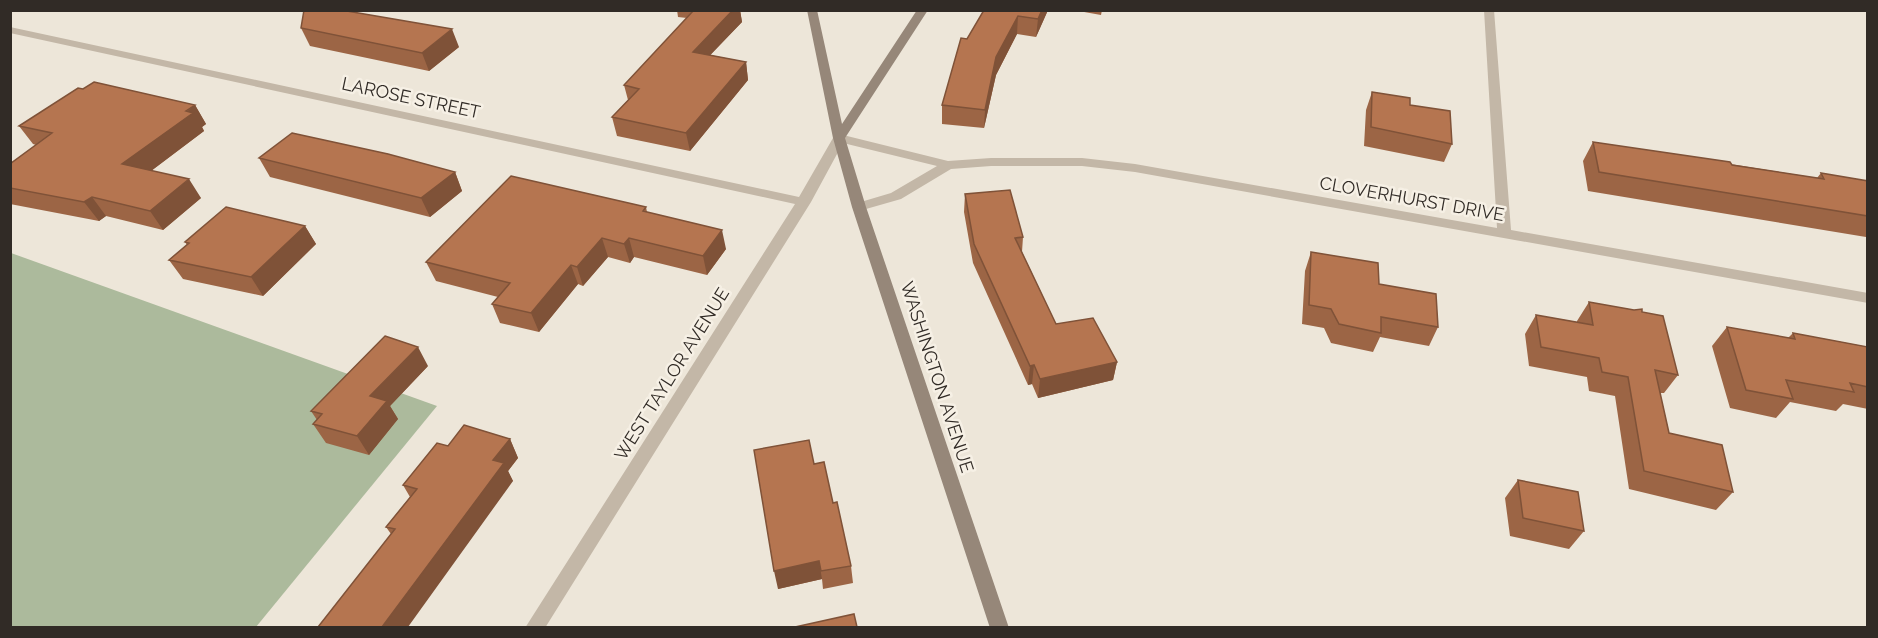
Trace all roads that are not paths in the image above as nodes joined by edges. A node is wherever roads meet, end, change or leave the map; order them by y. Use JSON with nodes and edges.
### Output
{"nodes":[{"id":1,"x":812,"y":10,"type":"edge"},
{"id":2,"x":923,"y":10,"type":"edge"},
{"id":3,"x":1489,"y":10,"type":"edge"},
{"id":4,"x":10,"y":30,"type":"edge"},
{"id":5,"x":839,"y":138,"type":"junction"},
{"id":6,"x":948,"y":165,"type":"junction"},
{"id":7,"x":804,"y":202,"type":"junction"},
{"id":8,"x":859,"y":207,"type":"junction"},
{"id":9,"x":1504,"y":234,"type":"junction"},
{"id":10,"x":1868,"y":298,"type":"edge"},
{"id":11,"x":534,"y":627,"type":"edge"},
{"id":12,"x":1000,"y":627,"type":"edge"}],
"edges":[{"from":1,"to":5,"type":"street","name":"WASHINGTON AVENUE"},
{"from":2,"to":5,"type":"street"},
{"from":3,"to":9,"type":"street"},
{"from":4,"to":7,"type":"street","name":"LAROSE STREET"},
{"from":5,"to":6,"type":"street","name":"CLOVERHURST DRIVE"},
{"from":5,"to":7,"type":"street","name":"WEST TAYLOR AVENUE"},
{"from":5,"to":8,"type":"street","name":"WASHINGTON AVENUE"},
{"from":6,"to":8,"type":"street","name":"CLOVERHURST DRIVE"},
{"from":6,"to":9,"type":"street","name":"CLOVERHURST DRIVE"},
{"from":7,"to":11,"type":"street","name":"WEST TAYLOR AVENUE"},
{"from":8,"to":12,"type":"street","name":"WASHINGTON AVENUE"},
{"from":9,"to":10,"type":"street","name":"CLOVERHURST DRIVE"}]}
